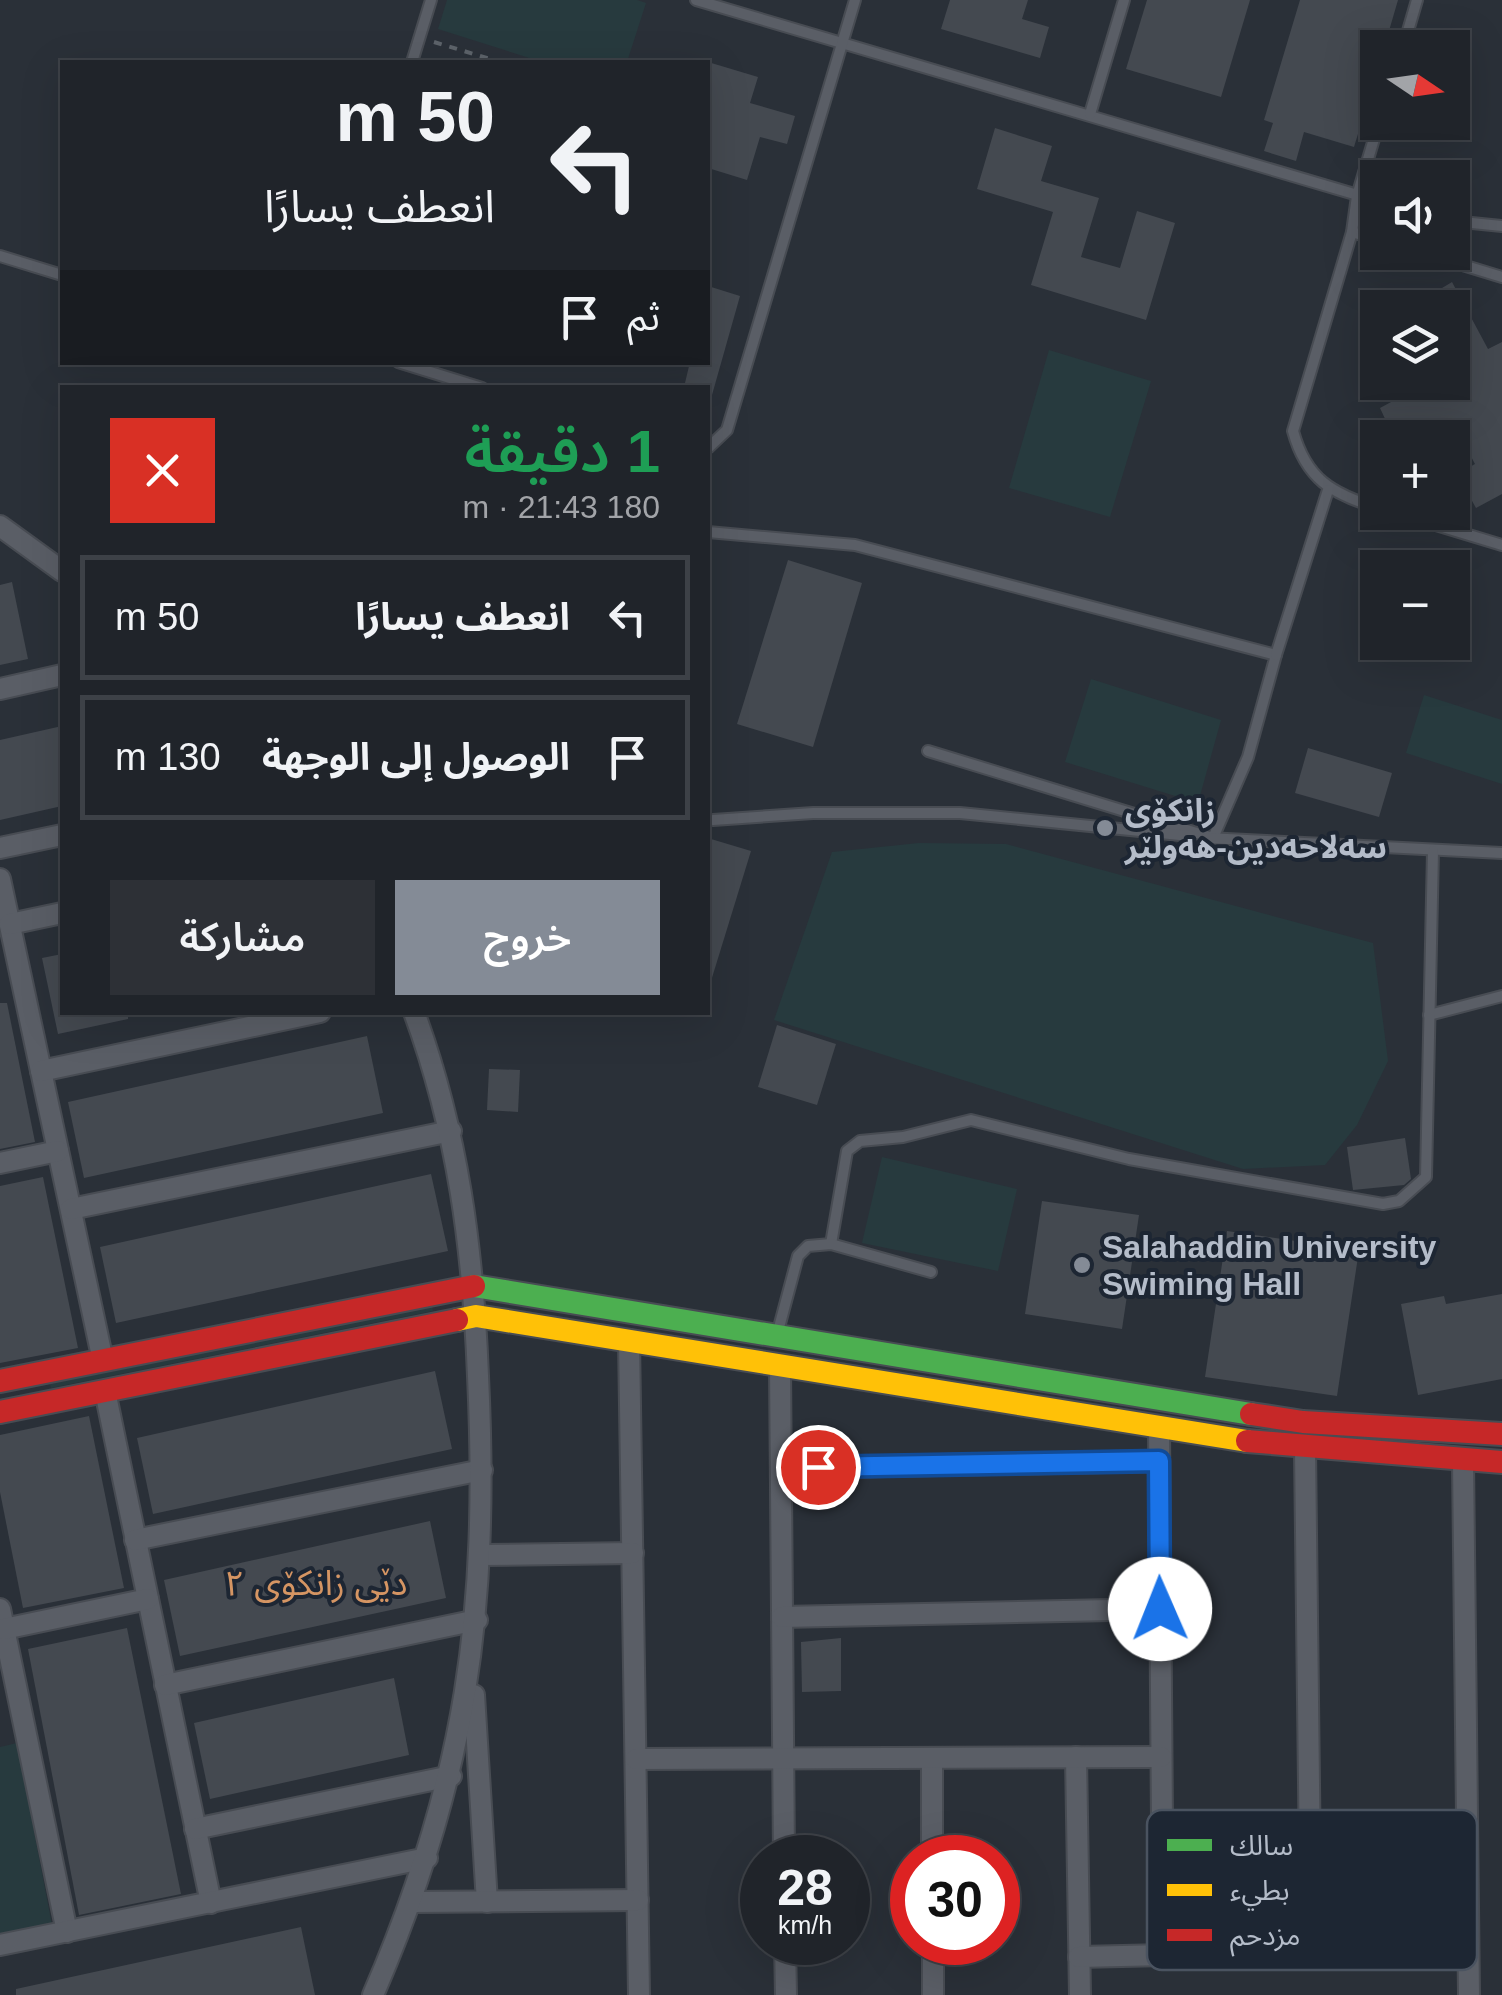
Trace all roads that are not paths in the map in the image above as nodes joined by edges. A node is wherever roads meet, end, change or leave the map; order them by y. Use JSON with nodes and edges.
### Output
{"nodes":[{"id":1,"x":431,"y":0,"type":"edge"},
{"id":2,"x":696,"y":0,"type":"edge"},
{"id":3,"x":855,"y":0,"type":"edge"},
{"id":4,"x":1124,"y":0,"type":"edge"},
{"id":5,"x":1417,"y":0,"type":"edge"},
{"id":6,"x":1408,"y":30,"type":"edge"},
{"id":7,"x":842,"y":45,"type":"junction"},
{"id":8,"x":413,"y":60,"type":"edge"},
{"id":9,"x":1090,"y":114,"type":"junction"},
{"id":10,"x":1374,"y":140,"type":"edge"},
{"id":11,"x":1357,"y":196,"type":"junction"},
{"id":12,"x":1360,"y":197,"type":"edge"},
{"id":13,"x":1470,"y":223,"type":"edge"},
{"id":14,"x":1502,"y":226,"type":"edge"},
{"id":15,"x":1352,"y":232,"type":"junction"},
{"id":16,"x":1360,"y":234,"type":"edge"},
{"id":17,"x":0,"y":256,"type":"edge"},
{"id":18,"x":1470,"y":267,"type":"edge"},
{"id":19,"x":60,"y":274,"type":"edge"},
{"id":20,"x":1502,"y":277,"type":"edge"},
{"id":21,"x":408,"y":365,"type":"edge"},
{"id":22,"x":472,"y":385,"type":"edge"},
{"id":23,"x":710,"y":446,"type":"edge"},
{"id":24,"x":1328,"y":490,"type":"junction"},
{"id":25,"x":1360,"y":502,"type":"edge"},
{"id":26,"x":3,"y":530,"type":"edge"},
{"id":27,"x":1452,"y":530,"type":"edge"},
{"id":28,"x":710,"y":532,"type":"edge"},
{"id":29,"x":1502,"y":545,"type":"edge"},
{"id":30,"x":60,"y":569,"type":"edge"},
{"id":31,"x":1276,"y":654,"type":"junction"},
{"id":32,"x":60,"y":675,"type":"edge"},
{"id":33,"x":0,"y":689,"type":"edge"},
{"id":34,"x":928,"y":751,"type":"dead end"},
{"id":35,"x":713,"y":820,"type":"dead end"},
{"id":36,"x":60,"y":836,"type":"edge"},
{"id":37,"x":1214,"y":838,"type":"junction"},
{"id":38,"x":0,"y":848,"type":"edge"},
{"id":39,"x":1433,"y":852,"type":"junction"},
{"id":40,"x":1502,"y":853,"type":"edge"},
{"id":41,"x":0,"y":879,"type":"edge"},
{"id":42,"x":60,"y":913,"type":"edge"},
{"id":43,"x":10,"y":924,"type":"junction"},
{"id":44,"x":1502,"y":996,"type":"edge"},
{"id":45,"x":306,"y":1015,"type":"edge"},
{"id":46,"x":415,"y":1015,"type":"edge"},
{"id":47,"x":1430,"y":1015,"type":"junction"},
{"id":48,"x":41,"y":1071,"type":"junction"},
{"id":49,"x":451,"y":1131,"type":"junction"},
{"id":50,"x":58,"y":1151,"type":"junction"},
{"id":51,"x":0,"y":1163,"type":"edge"},
{"id":52,"x":71,"y":1209,"type":"junction"},
{"id":53,"x":831,"y":1244,"type":"junction"},
{"id":54,"x":931,"y":1272,"type":"dead end"},
{"id":55,"x":474,"y":1286,"type":"junction"},
{"id":56,"x":476,"y":1316,"type":"junction"},
{"id":57,"x":777,"y":1336,"type":"junction"},
{"id":58,"x":630,"y":1340,"type":"junction"},
{"id":59,"x":104,"y":1360,"type":"junction"},
{"id":60,"x":780,"y":1366,"type":"junction"},
{"id":61,"x":28,"y":1376,"type":"junction"},
{"id":62,"x":1036,"y":1378,"type":"junction"},
{"id":63,"x":0,"y":1382,"type":"edge"},
{"id":64,"x":105,"y":1391,"type":"junction"},
{"id":65,"x":34,"y":1405,"type":"junction"},
{"id":66,"x":1029,"y":1406,"type":"junction"},
{"id":67,"x":0,"y":1412,"type":"edge"},
{"id":68,"x":1159,"y":1428,"type":"junction"},
{"id":69,"x":1502,"y":1434,"type":"edge"},
{"id":70,"x":1304,"y":1449,"type":"junction"},
{"id":71,"x":1159,"y":1461,"type":"junction"},
{"id":72,"x":1462,"y":1461,"type":"junction"},
{"id":73,"x":1502,"y":1462,"type":"edge"},
{"id":74,"x":781,"y":1468,"type":"junction"},
{"id":75,"x":482,"y":1470,"type":"junction"},
{"id":76,"x":136,"y":1540,"type":"junction"},
{"id":77,"x":633,"y":1553,"type":"junction"},
{"id":78,"x":482,"y":1554,"type":"junction"},
{"id":79,"x":148,"y":1599,"type":"junction"},
{"id":80,"x":1160,"y":1609,"type":"junction"},
{"id":81,"x":782,"y":1616,"type":"junction"},
{"id":82,"x":2,"y":1619,"type":"edge"},
{"id":83,"x":477,"y":1620,"type":"junction"},
{"id":84,"x":471,"y":1658,"type":"junction"},
{"id":85,"x":165,"y":1685,"type":"junction"},
{"id":86,"x":22,"y":1715,"type":"junction"},
{"id":87,"x":0,"y":1719,"type":"edge"},
{"id":88,"x":1076,"y":1757,"type":"junction"},
{"id":89,"x":1162,"y":1757,"type":"junction"},
{"id":90,"x":784,"y":1758,"type":"junction"},
{"id":91,"x":932,"y":1758,"type":"junction"},
{"id":92,"x":636,"y":1759,"type":"junction"},
{"id":93,"x":451,"y":1776,"type":"junction"},
{"id":94,"x":1162,"y":1810,"type":"edge"},
{"id":95,"x":1309,"y":1810,"type":"edge"},
{"id":96,"x":1466,"y":1810,"type":"edge"},
{"id":97,"x":195,"y":1829,"type":"junction"},
{"id":98,"x":784,"y":1835,"type":"edge"},
{"id":99,"x":932,"y":1835,"type":"edge"},
{"id":100,"x":427,"y":1858,"type":"junction"},
{"id":101,"x":638,"y":1900,"type":"junction"},
{"id":102,"x":211,"y":1902,"type":"junction"},
{"id":103,"x":413,"y":1902,"type":"junction"},
{"id":104,"x":487,"y":1902,"type":"junction"},
{"id":105,"x":67,"y":1932,"type":"junction"},
{"id":106,"x":0,"y":1945,"type":"edge"},
{"id":107,"x":1147,"y":1955,"type":"edge"},
{"id":108,"x":1080,"y":1957,"type":"junction"},
{"id":109,"x":785,"y":1965,"type":"edge"},
{"id":110,"x":933,"y":1965,"type":"edge"},
{"id":111,"x":1468,"y":1970,"type":"edge"},
{"id":112,"x":373,"y":1995,"type":"edge"},
{"id":113,"x":639,"y":1995,"type":"edge"},
{"id":114,"x":786,"y":1995,"type":"edge"},
{"id":115,"x":933,"y":1995,"type":"edge"},
{"id":116,"x":1080,"y":1995,"type":"edge"},
{"id":117,"x":1469,"y":1995,"type":"edge"}],
"edges":[{"from":1,"to":8,"type":"lane"},
{"from":2,"to":7,"type":"lane"},
{"from":3,"to":7,"type":"lane"},
{"from":4,"to":9,"type":"lane"},
{"from":5,"to":6,"type":"lane"},
{"from":7,"to":9,"type":"lane"},
{"from":7,"to":23,"type":"lane"},
{"from":9,"to":11,"type":"lane"},
{"from":10,"to":11,"type":"lane"},
{"from":11,"to":12,"type":"lane"},
{"from":11,"to":15,"type":"lane"},
{"from":13,"to":14,"type":"lane"},
{"from":15,"to":16,"type":"lane"},
{"from":15,"to":24,"type":"lane"},
{"from":17,"to":19,"type":"lane"},
{"from":18,"to":20,"type":"lane"},
{"from":21,"to":22,"type":"lane"},
{"from":24,"to":25,"type":"lane"},
{"from":24,"to":31,"type":"lane"},
{"from":26,"to":30,"type":"street"},
{"from":27,"to":29,"type":"lane"},
{"from":28,"to":31,"type":"lane"},
{"from":31,"to":37,"type":"lane"},
{"from":32,"to":33,"type":"street"},
{"from":34,"to":37,"type":"lane"},
{"from":35,"to":37,"type":"lane"},
{"from":36,"to":38,"type":"street"},
{"from":37,"to":39,"type":"lane"},
{"from":39,"to":40,"type":"lane"},
{"from":39,"to":47,"type":"lane"},
{"from":41,"to":43,"type":"street"},
{"from":42,"to":43,"type":"street"},
{"from":43,"to":48,"type":"street"},
{"from":44,"to":47,"type":"lane"},
{"from":45,"to":48,"type":"street"},
{"from":46,"to":49,"type":"street"},
{"from":47,"to":53,"type":"lane"},
{"from":48,"to":50,"type":"street"},
{"from":49,"to":52,"type":"street"},
{"from":49,"to":55,"type":"street"},
{"from":50,"to":51,"type":"street"},
{"from":50,"to":52,"type":"street"},
{"from":52,"to":59,"type":"street"},
{"from":53,"to":54,"type":"lane"},
{"from":53,"to":57,"type":"lane"},
{"from":55,"to":56,"type":"street"},
{"from":55,"to":57,"type":"street"},
{"from":55,"to":59,"type":"street"},
{"from":56,"to":58,"type":"street"},
{"from":56,"to":64,"type":"street"},
{"from":56,"to":75,"type":"street"},
{"from":57,"to":62,"type":"street"},
{"from":58,"to":60,"type":"street"},
{"from":58,"to":77,"type":"street"},
{"from":59,"to":61,"type":"street"},
{"from":60,"to":66,"type":"street"},
{"from":60,"to":74,"type":"street"},
{"from":61,"to":63,"type":"street"},
{"from":61,"to":65,"type":"street"},
{"from":62,"to":66,"type":"street"},
{"from":62,"to":69,"type":"street"},
{"from":64,"to":65,"type":"street"},
{"from":64,"to":76,"type":"street"},
{"from":65,"to":67,"type":"street"},
{"from":66,"to":68,"type":"street"},
{"from":68,"to":70,"type":"street"},
{"from":68,"to":71,"type":"street"},
{"from":70,"to":72,"type":"street"},
{"from":70,"to":95,"type":"street"},
{"from":71,"to":74,"type":"street"},
{"from":71,"to":80,"type":"street"},
{"from":72,"to":73,"type":"street"},
{"from":72,"to":96,"type":"street"},
{"from":74,"to":81,"type":"street"},
{"from":75,"to":76,"type":"street"},
{"from":75,"to":78,"type":"street"},
{"from":76,"to":79,"type":"street"},
{"from":77,"to":78,"type":"street"},
{"from":77,"to":92,"type":"street"},
{"from":78,"to":83,"type":"street"},
{"from":79,"to":82,"type":"street"},
{"from":79,"to":85,"type":"street"},
{"from":80,"to":81,"type":"street"},
{"from":80,"to":89,"type":"street"},
{"from":81,"to":90,"type":"street"},
{"from":82,"to":86,"type":"street"},
{"from":83,"to":84,"type":"street"},
{"from":83,"to":85,"type":"street"},
{"from":84,"to":93,"type":"street"},
{"from":84,"to":104,"type":"street"},
{"from":85,"to":97,"type":"street"},
{"from":86,"to":87,"type":"street"},
{"from":86,"to":105,"type":"street"},
{"from":88,"to":89,"type":"street"},
{"from":88,"to":91,"type":"street"},
{"from":88,"to":108,"type":"street"},
{"from":89,"to":94,"type":"street"},
{"from":90,"to":91,"type":"street"},
{"from":90,"to":92,"type":"street"},
{"from":90,"to":98,"type":"street"},
{"from":91,"to":99,"type":"street"},
{"from":92,"to":101,"type":"street"},
{"from":93,"to":97,"type":"street"},
{"from":93,"to":100,"type":"street"},
{"from":97,"to":102,"type":"street"},
{"from":100,"to":102,"type":"street"},
{"from":100,"to":103,"type":"street"},
{"from":101,"to":104,"type":"street"},
{"from":101,"to":113,"type":"street"},
{"from":102,"to":105,"type":"street"},
{"from":103,"to":104,"type":"street"},
{"from":103,"to":112,"type":"street"},
{"from":105,"to":106,"type":"street"},
{"from":107,"to":108,"type":"street"},
{"from":108,"to":116,"type":"street"},
{"from":109,"to":114,"type":"street"},
{"from":110,"to":115,"type":"street"},
{"from":111,"to":117,"type":"street"}]}
